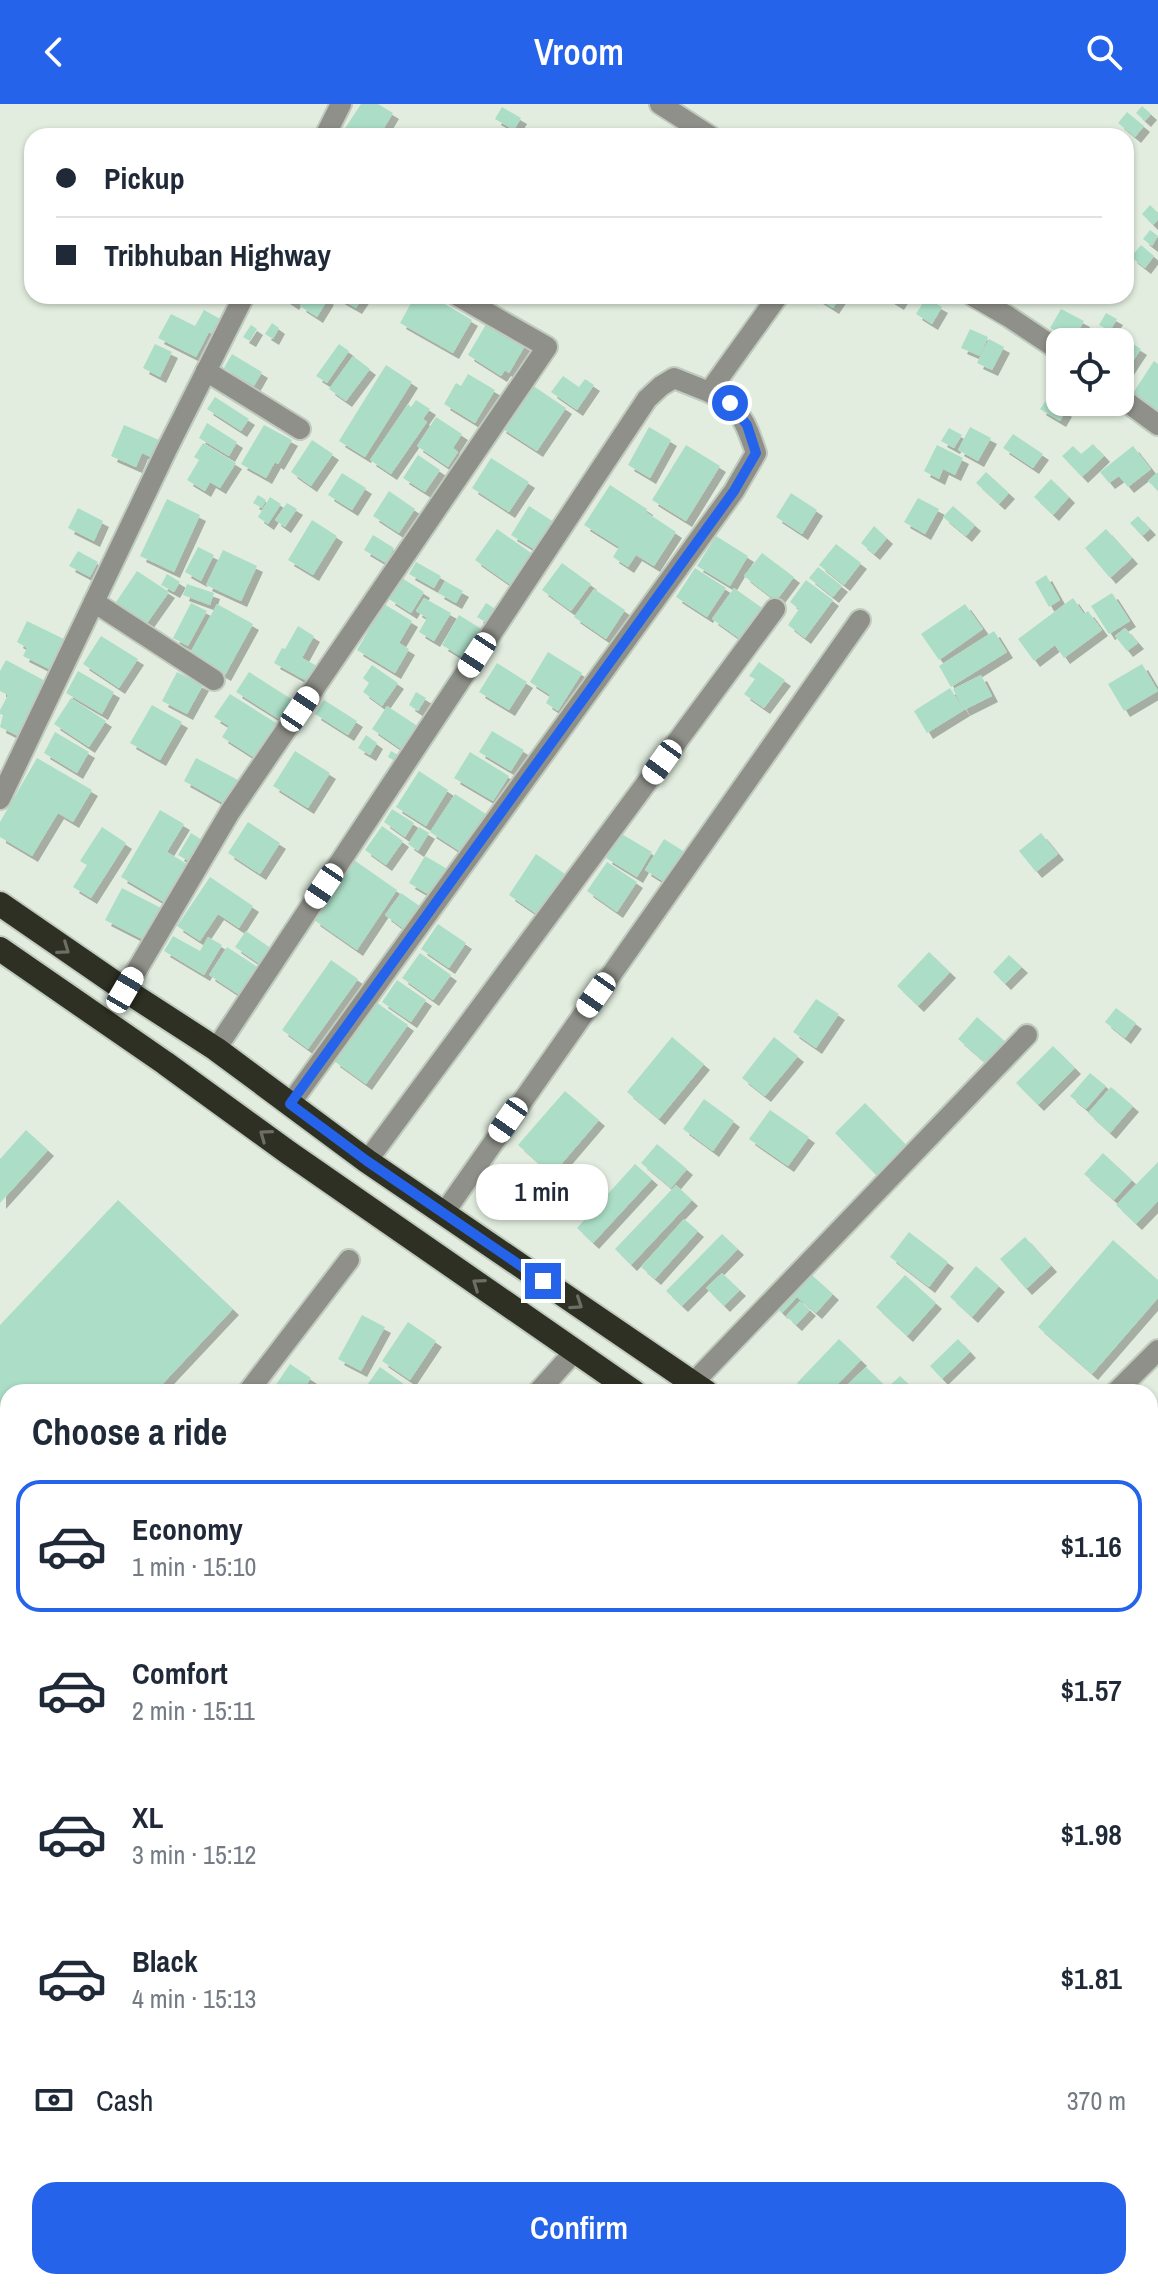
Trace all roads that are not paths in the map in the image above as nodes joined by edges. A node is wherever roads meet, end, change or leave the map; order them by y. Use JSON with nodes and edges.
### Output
{"nodes":[{"id":1,"x":341,"y":104,"type":"edge"},
{"id":2,"x":660,"y":104,"type":"edge"},
{"id":3,"x":329,"y":128,"type":"edge"},
{"id":4,"x":698,"y":128,"type":"edge"},
{"id":5,"x":240,"y":304,"type":"edge"},
{"id":6,"x":472,"y":304,"type":"edge"},
{"id":7,"x":772,"y":304,"type":"edge"},
{"id":8,"x":987,"y":304,"type":"edge"},
{"id":9,"x":1046,"y":342,"type":"edge"},
{"id":10,"x":206,"y":371,"type":"junction"},
{"id":11,"x":709,"y":392,"type":"junction"},
{"id":12,"x":1134,"y":407,"type":"edge"},
{"id":13,"x":1158,"y":425,"type":"edge"},
{"id":14,"x":300,"y":429,"type":"dead end"},
{"id":15,"x":94,"y":602,"type":"junction"},
{"id":16,"x":775,"y":609,"type":"dead end"},
{"id":17,"x":860,"y":620,"type":"dead end"},
{"id":18,"x":214,"y":680,"type":"dead end"},
{"id":19,"x":0,"y":799,"type":"edge"},
{"id":20,"x":0,"y":904,"type":"edge"},
{"id":21,"x":0,"y":949,"type":"edge"},
{"id":22,"x":125,"y":990,"type":"junction"},
{"id":23,"x":1027,"y":1035,"type":"dead end"},
{"id":24,"x":216,"y":1049,"type":"junction"},
{"id":25,"x":290,"y":1104,"type":"junction"},
{"id":26,"x":367,"y":1161,"type":"junction"},
{"id":27,"x":444,"y":1213,"type":"junction"},
{"id":28,"x":349,"y":1260,"type":"dead end"},
{"id":29,"x":1158,"y":1350,"type":"edge"},
{"id":30,"x":575,"y":1351,"type":"junction"},
{"id":31,"x":254,"y":1384,"type":"edge"},
{"id":32,"x":545,"y":1384,"type":"edge"},
{"id":33,"x":622,"y":1384,"type":"edge"},
{"id":34,"x":694,"y":1384,"type":"edge"},
{"id":35,"x":704,"y":1384,"type":"edge"},
{"id":36,"x":1124,"y":1384,"type":"edge"}],
"edges":[{"from":1,"to":3,"type":"street"},
{"from":2,"to":4,"type":"street"},
{"from":5,"to":10,"type":"street"},
{"from":6,"to":22,"type":"street"},
{"from":7,"to":11,"type":"street"},
{"from":8,"to":9,"type":"street"},
{"from":10,"to":14,"type":"street"},
{"from":10,"to":15,"type":"street"},
{"from":11,"to":24,"type":"street"},
{"from":11,"to":25,"type":"street"},
{"from":12,"to":13,"type":"street"},
{"from":15,"to":18,"type":"street"},
{"from":15,"to":19,"type":"street"},
{"from":16,"to":26,"type":"street"},
{"from":17,"to":27,"type":"street"},
{"from":20,"to":22,"type":"highway","one_way":true},
{"from":30,"to":21,"type":"highway","one_way":true},
{"from":22,"to":24,"type":"highway"},
{"from":23,"to":35,"type":"street"},
{"from":24,"to":25,"type":"highway"},
{"from":25,"to":26,"type":"highway"},
{"from":26,"to":27,"type":"highway"},
{"from":27,"to":34,"type":"highway","one_way":true},
{"from":28,"to":31,"type":"street"},
{"from":29,"to":36,"type":"street"},
{"from":30,"to":32,"type":"street"},
{"from":30,"to":33,"type":"highway"}]}
